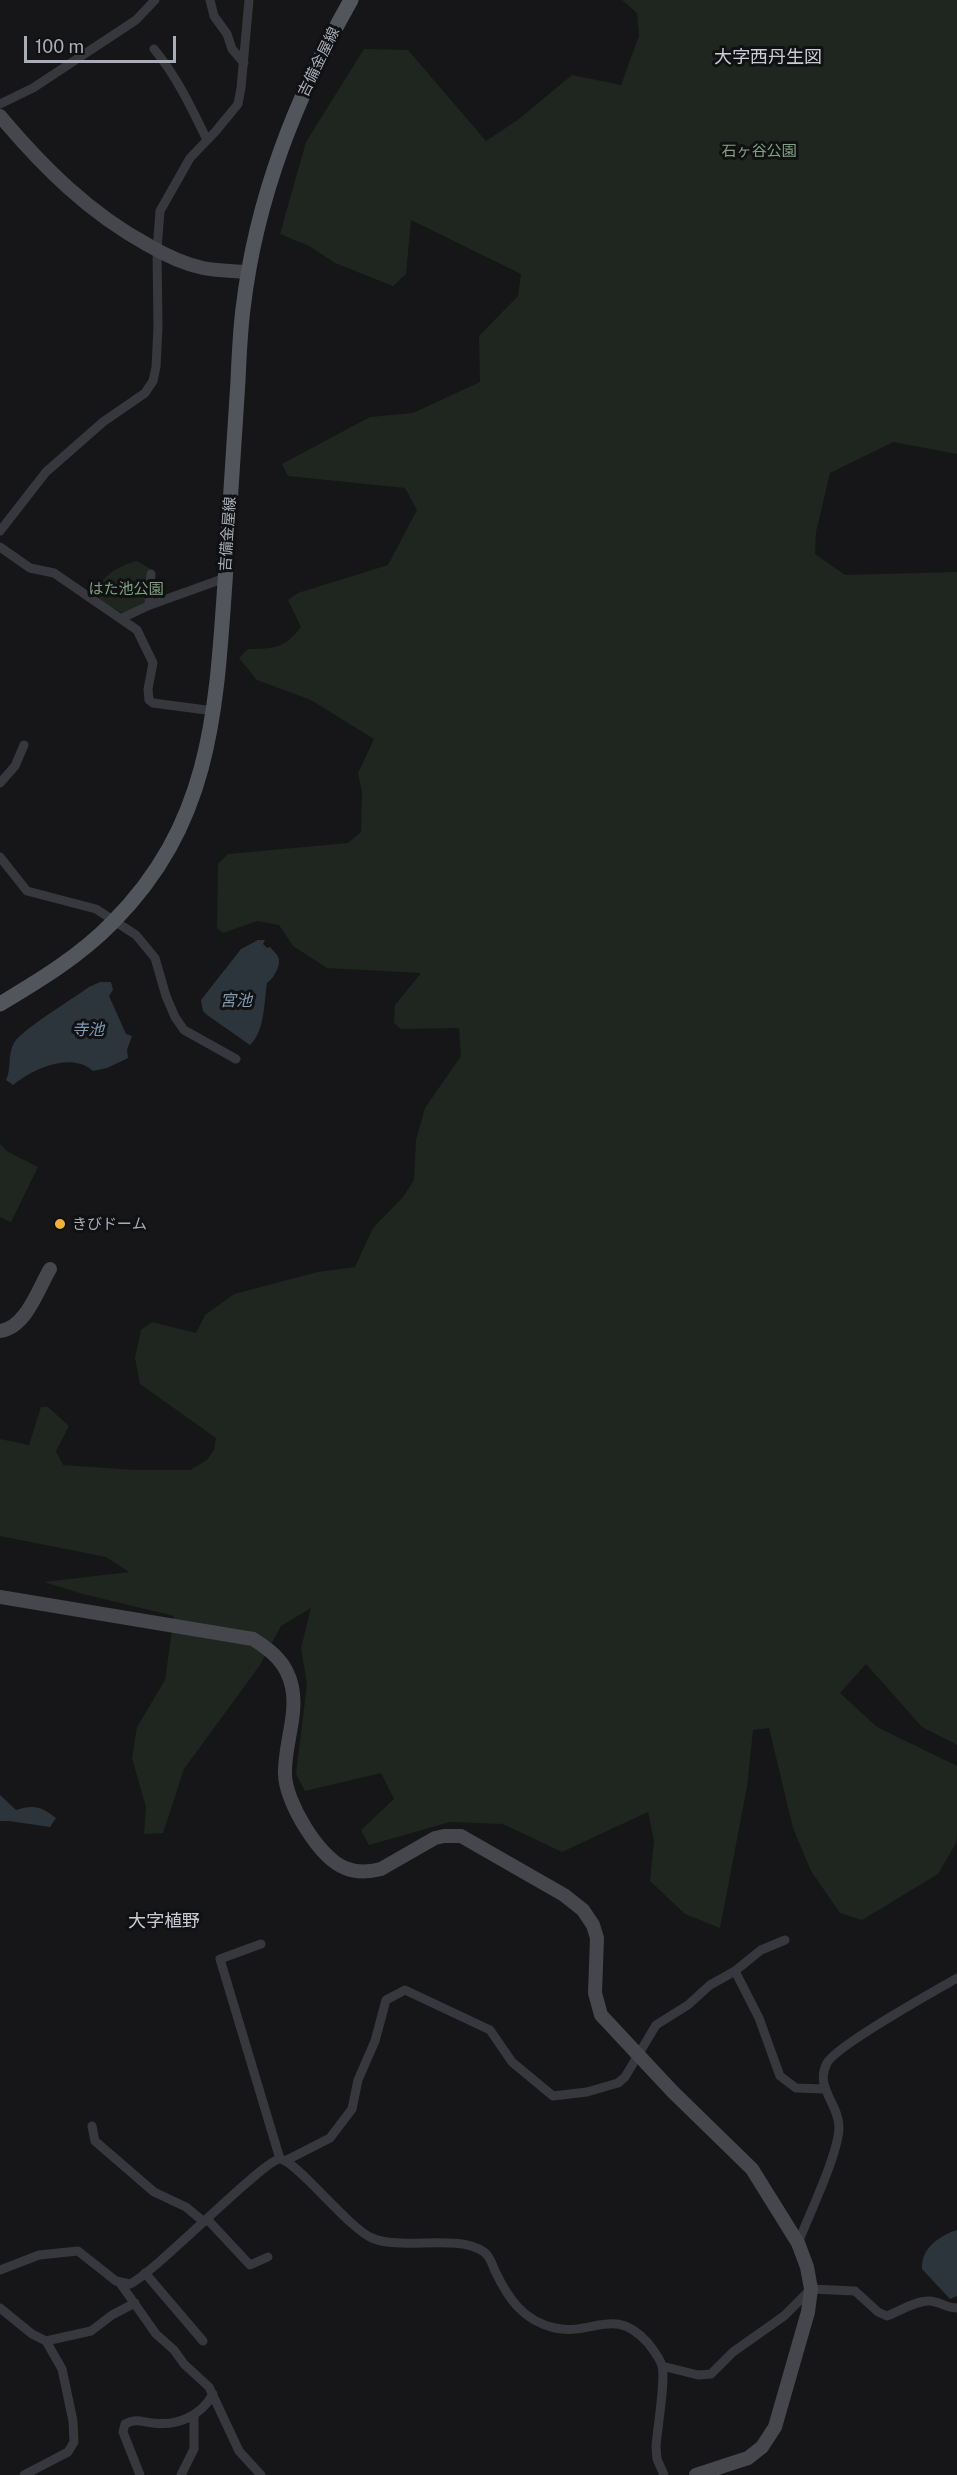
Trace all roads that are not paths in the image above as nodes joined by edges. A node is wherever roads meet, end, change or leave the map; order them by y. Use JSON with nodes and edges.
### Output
{"nodes":[{"id":1,"x":155,"y":0,"type":"edge"},
{"id":2,"x":210,"y":0,"type":"edge"},
{"id":3,"x":249,"y":0,"type":"edge"},
{"id":4,"x":351,"y":0,"type":"edge"},
{"id":5,"x":154,"y":49,"type":"dead end"},
{"id":6,"x":244,"y":63,"type":"junction"},
{"id":7,"x":0,"y":104,"type":"edge"},
{"id":8,"x":0,"y":116,"type":"edge"},
{"id":9,"x":207,"y":140,"type":"junction"},
{"id":10,"x":157,"y":250,"type":"junction"},
{"id":11,"x":248,"y":272,"type":"junction"},
{"id":12,"x":0,"y":531,"type":"edge"},
{"id":13,"x":0,"y":547,"type":"edge"},
{"id":14,"x":151,"y":574,"type":"dead end"},
{"id":15,"x":225,"y":578,"type":"junction"},
{"id":16,"x":149,"y":605,"type":"junction"},
{"id":17,"x":122,"y":618,"type":"junction"},
{"id":18,"x":214,"y":711,"type":"junction"},
{"id":19,"x":24,"y":745,"type":"dead end"},
{"id":20,"x":0,"y":783,"type":"edge"},
{"id":21,"x":0,"y":857,"type":"edge"},
{"id":22,"x":113,"y":922,"type":"junction"},
{"id":23,"x":0,"y":1004,"type":"edge"},
{"id":24,"x":236,"y":1059,"type":"dead end"},
{"id":25,"x":50,"y":1269,"type":"dead end"},
{"id":26,"x":0,"y":1331,"type":"edge"},
{"id":27,"x":0,"y":1597,"type":"edge"},
{"id":28,"x":785,"y":1940,"type":"dead end"},
{"id":29,"x":261,"y":1944,"type":"dead end"},
{"id":30,"x":735,"y":1971,"type":"junction"},
{"id":31,"x":957,"y":1978,"type":"edge"},
{"id":32,"x":637,"y":2055,"type":"junction"},
{"id":33,"x":824,"y":2089,"type":"junction"},
{"id":34,"x":92,"y":2126,"type":"dead end"},
{"id":35,"x":283,"y":2160,"type":"junction"},
{"id":36,"x":206,"y":2220,"type":"junction"},
{"id":37,"x":798,"y":2243,"type":"junction"},
{"id":38,"x":268,"y":2257,"type":"dead end"},
{"id":39,"x":0,"y":2270,"type":"edge"},
{"id":40,"x":145,"y":2273,"type":"junction"},
{"id":41,"x":120,"y":2283,"type":"junction"},
{"id":42,"x":811,"y":2289,"type":"junction"},
{"id":43,"x":135,"y":2303,"type":"junction"},
{"id":44,"x":0,"y":2308,"type":"edge"},
{"id":45,"x":957,"y":2308,"type":"edge"},
{"id":46,"x":203,"y":2341,"type":"dead end"},
{"id":47,"x":46,"y":2342,"type":"junction"},
{"id":48,"x":662,"y":2366,"type":"junction"},
{"id":49,"x":213,"y":2394,"type":"junction"},
{"id":50,"x":194,"y":2416,"type":"junction"},
{"id":51,"x":24,"y":2475,"type":"edge"},
{"id":52,"x":140,"y":2475,"type":"edge"},
{"id":53,"x":181,"y":2475,"type":"edge"},
{"id":54,"x":261,"y":2475,"type":"edge"},
{"id":55,"x":664,"y":2475,"type":"edge"},
{"id":56,"x":696,"y":2475,"type":"edge"}],
"edges":[{"from":1,"to":7,"type":"street"},
{"from":2,"to":6,"type":"street"},
{"from":3,"to":6,"type":"street"},
{"from":4,"to":11,"type":"main road","name":"吉備金屋線"},
{"from":5,"to":9,"type":"street"},
{"from":6,"to":9,"type":"street"},
{"from":8,"to":10,"type":"street"},
{"from":9,"to":10,"type":"street"},
{"from":10,"to":11,"type":"street"},
{"from":10,"to":12,"type":"street"},
{"from":11,"to":15,"type":"main road","name":"吉備金屋線"},
{"from":13,"to":17,"type":"street"},
{"from":14,"to":16,"type":"street"},
{"from":15,"to":16,"type":"street"},
{"from":15,"to":18,"type":"main road","name":"吉備金屋線"},
{"from":16,"to":17,"type":"street"},
{"from":17,"to":18,"type":"street"},
{"from":18,"to":22,"type":"main road","name":"吉備金屋線"},
{"from":19,"to":20,"type":"street"},
{"from":21,"to":22,"type":"street"},
{"from":22,"to":23,"type":"main road","name":"吉備金屋線"},
{"from":22,"to":24,"type":"street"},
{"from":25,"to":26,"type":"street"},
{"from":27,"to":32,"type":"street"},
{"from":28,"to":30,"type":"street"},
{"from":29,"to":35,"type":"street"},
{"from":30,"to":32,"type":"street"},
{"from":30,"to":33,"type":"street"},
{"from":31,"to":33,"type":"street"},
{"from":32,"to":35,"type":"street"},
{"from":32,"to":37,"type":"street"},
{"from":33,"to":37,"type":"street"},
{"from":34,"to":36,"type":"street"},
{"from":35,"to":36,"type":"street"},
{"from":35,"to":48,"type":"street"},
{"from":36,"to":38,"type":"street"},
{"from":36,"to":40,"type":"street"},
{"from":37,"to":42,"type":"street"},
{"from":39,"to":41,"type":"street"},
{"from":40,"to":41,"type":"street"},
{"from":40,"to":46,"type":"street"},
{"from":41,"to":43,"type":"street"},
{"from":42,"to":45,"type":"street"},
{"from":42,"to":48,"type":"street"},
{"from":42,"to":56,"type":"street"},
{"from":43,"to":47,"type":"street"},
{"from":43,"to":49,"type":"street"},
{"from":44,"to":47,"type":"street"},
{"from":47,"to":51,"type":"street"},
{"from":48,"to":55,"type":"street"},
{"from":49,"to":50,"type":"street"},
{"from":49,"to":54,"type":"street"},
{"from":50,"to":52,"type":"street"},
{"from":50,"to":53,"type":"street"}]}
